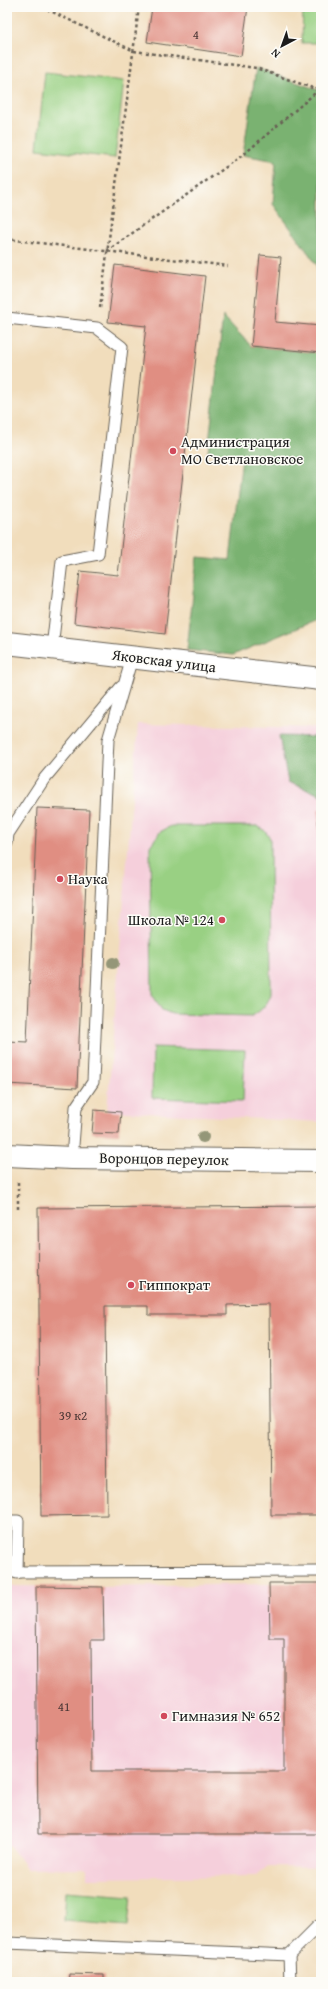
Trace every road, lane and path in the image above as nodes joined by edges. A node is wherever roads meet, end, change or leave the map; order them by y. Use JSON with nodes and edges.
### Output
{"nodes":[{"id":1,"x":42,"y":7,"type":"edge"},
{"id":2,"x":139,"y":7,"type":"edge"},
{"id":3,"x":134,"y":51,"type":"junction"},
{"id":4,"x":320,"y":90,"type":"edge"},
{"id":5,"x":7,"y":239,"type":"edge"},
{"id":6,"x":107,"y":251,"type":"junction"},
{"id":7,"x":228,"y":266,"type":"dead end"},
{"id":8,"x":7,"y":318,"type":"edge"},
{"id":9,"x":97,"y":328,"type":"junction"},
{"id":10,"x":7,"y":643,"type":"edge"},
{"id":11,"x":52,"y":648,"type":"junction"},
{"id":12,"x":132,"y":658,"type":"junction"},
{"id":13,"x":321,"y":679,"type":"edge"},
{"id":14,"x":124,"y":685,"type":"junction"},
{"id":15,"x":7,"y":844,"type":"edge"},
{"id":16,"x":7,"y":1155,"type":"edge"},
{"id":17,"x":72,"y":1158,"type":"junction"},
{"id":18,"x":321,"y":1161,"type":"edge"},
{"id":19,"x":18,"y":1182,"type":"dead end"},
{"id":20,"x":18,"y":1209,"type":"dead end"},
{"id":21,"x":7,"y":1521,"type":"edge"},
{"id":22,"x":321,"y":1571,"type":"edge"},
{"id":23,"x":12,"y":1573,"type":"edge"},
{"id":24,"x":321,"y":1926,"type":"edge"},
{"id":25,"x":7,"y":1944,"type":"edge"},
{"id":26,"x":290,"y":1955,"type":"junction"},
{"id":27,"x":290,"y":1982,"type":"edge"}],
"edges":[{"from":1,"to":3,"type":"path"},
{"from":2,"to":3,"type":"path"},
{"from":3,"to":4,"type":"path"},
{"from":3,"to":6,"type":"path"},
{"from":4,"to":6,"type":"path"},
{"from":5,"to":6,"type":"path"},
{"from":6,"to":7,"type":"path"},
{"from":6,"to":9,"type":"path"},
{"from":8,"to":9,"type":"lane"},
{"from":9,"to":11,"type":"lane"},
{"from":10,"to":11,"type":"street","name":"Яковская улица"},
{"from":11,"to":12,"type":"street","name":"Яковская улица"},
{"from":12,"to":13,"type":"street","name":"Яковская улица"},
{"from":12,"to":14,"type":"lane"},
{"from":14,"to":15,"type":"lane"},
{"from":14,"to":17,"type":"lane"},
{"from":16,"to":17,"type":"street","name":"Воронцов переулок"},
{"from":17,"to":18,"type":"street","name":"Воронцов переулок"},
{"from":19,"to":20,"type":"path"},
{"from":21,"to":23,"type":"lane"},
{"from":22,"to":23,"type":"lane"},
{"from":24,"to":26,"type":"lane"},
{"from":25,"to":26,"type":"lane"},
{"from":26,"to":27,"type":"lane"}]}
